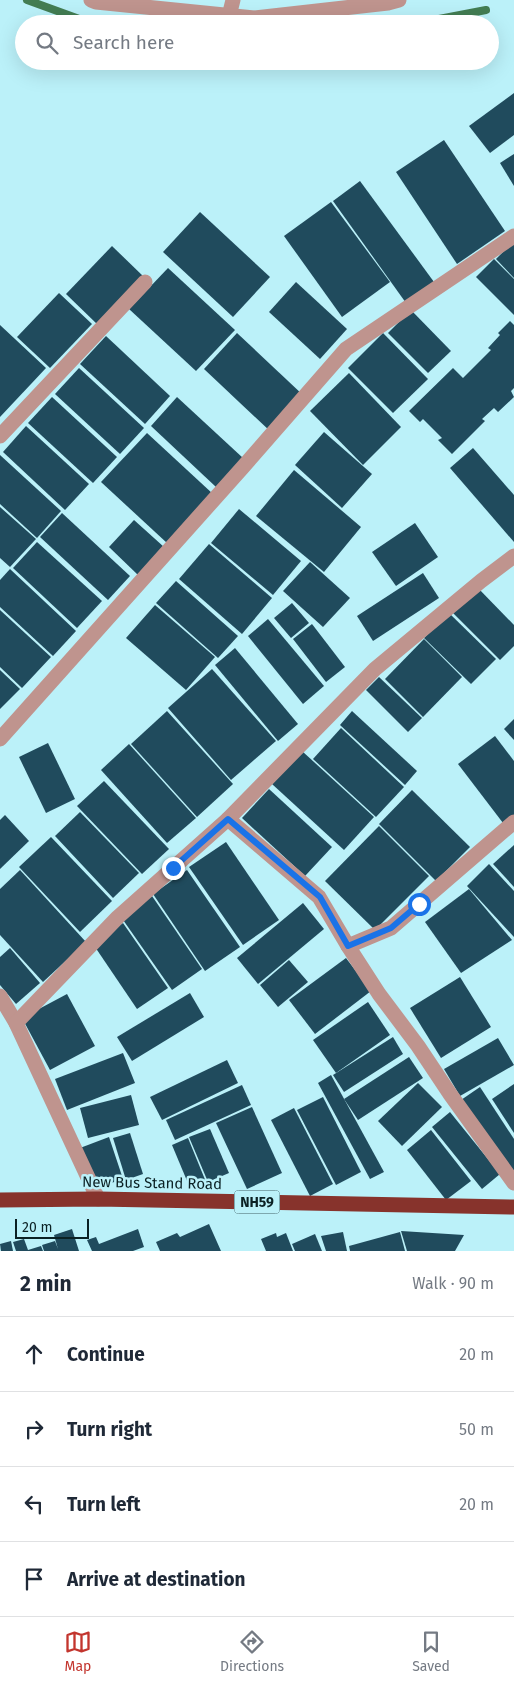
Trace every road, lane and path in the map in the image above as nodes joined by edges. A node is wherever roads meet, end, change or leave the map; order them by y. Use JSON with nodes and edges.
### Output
{"nodes":[{"id":1,"x":91,"y":0,"type":"edge"},
{"id":2,"x":233,"y":0,"type":"edge"},
{"id":3,"x":399,"y":0,"type":"edge"},
{"id":4,"x":220,"y":15,"type":"edge"},
{"id":5,"x":229,"y":15,"type":"edge"},
{"id":6,"x":281,"y":15,"type":"edge"},
{"id":7,"x":514,"y":236,"type":"edge"},
{"id":8,"x":145,"y":282,"type":"dead end"},
{"id":9,"x":0,"y":436,"type":"edge"},
{"id":10,"x":514,"y":556,"type":"edge"},
{"id":11,"x":0,"y":739,"type":"edge"},
{"id":12,"x":228,"y":819,"type":"junction"},
{"id":13,"x":514,"y":822,"type":"edge"},
{"id":14,"x":348,"y":946,"type":"junction"},
{"id":15,"x":0,"y":996,"type":"edge"},
{"id":16,"x":16,"y":1024,"type":"junction"},
{"id":17,"x":514,"y":1183,"type":"edge"},
{"id":18,"x":98,"y":1199,"type":"junction"},
{"id":19,"x":0,"y":1200,"type":"edge"},
{"id":20,"x":514,"y":1207,"type":"edge"}],
"edges":[{"from":1,"to":4,"type":"street"},
{"from":2,"to":5,"type":"street"},
{"from":3,"to":6,"type":"street"},
{"from":7,"to":11,"type":"street"},
{"from":8,"to":9,"type":"street"},
{"from":10,"to":12,"type":"street"},
{"from":12,"to":14,"type":"street"},
{"from":12,"to":16,"type":"street"},
{"from":13,"to":14,"type":"street"},
{"from":14,"to":17,"type":"street"},
{"from":15,"to":16,"type":"street"},
{"from":16,"to":18,"type":"street"},
{"from":18,"to":19,"type":"highway","name":"New Bus Stand Road","number":"NH59"},
{"from":18,"to":20,"type":"highway","name":"New Bus Stand Road","number":"NH59"}]}
